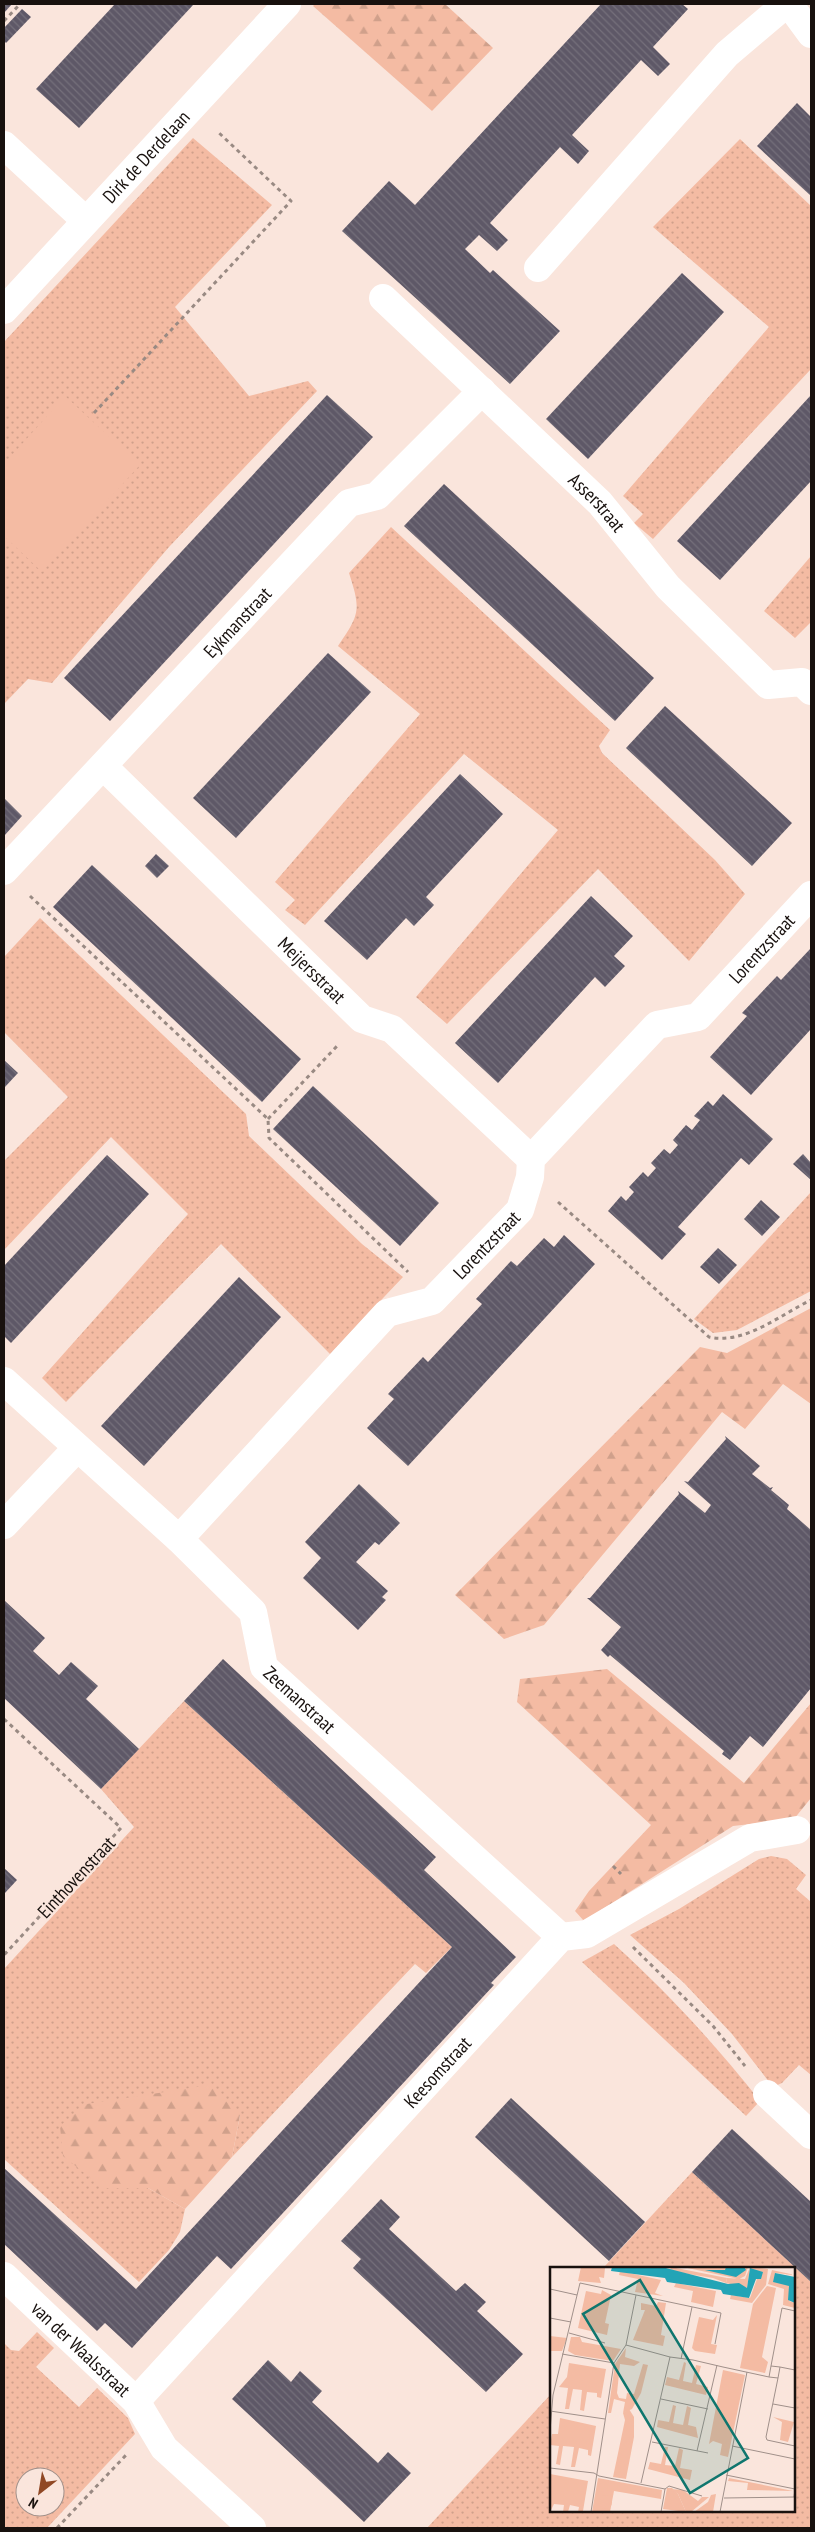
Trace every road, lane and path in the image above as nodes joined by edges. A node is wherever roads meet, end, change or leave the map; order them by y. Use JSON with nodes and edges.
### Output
{"nodes":[{"id":1,"x":20,"y":4,"type":"edge"},
{"id":2,"x":287,"y":4,"type":"edge"},
{"id":3,"x":788,"y":4,"type":"edge"},
{"id":4,"x":4,"y":21,"type":"edge"},
{"id":5,"x":811,"y":34,"type":"edge"},
{"id":6,"x":191,"y":106,"type":"junction"},
{"id":7,"x":4,"y":145,"type":"edge"},
{"id":8,"x":86,"y":220,"type":"junction"},
{"id":9,"x":538,"y":268,"type":"dead end"},
{"id":10,"x":383,"y":298,"type":"dead end"},
{"id":11,"x":4,"y":310,"type":"edge"},
{"id":12,"x":482,"y":391,"type":"junction"},
{"id":13,"x":94,"y":413,"type":"dead end"},
{"id":14,"x":811,"y":691,"type":"edge"},
{"id":15,"x":102,"y":766,"type":"junction"},
{"id":16,"x":4,"y":871,"type":"edge"},
{"id":17,"x":25,"y":891,"type":"dead end"},
{"id":18,"x":811,"y":895,"type":"edge"},
{"id":19,"x":362,"y":1019,"type":"junction"},
{"id":20,"x":268,"y":1119,"type":"junction"},
{"id":21,"x":530,"y":1168,"type":"junction"},
{"id":22,"x":435,"y":1298,"type":"junction"},
{"id":23,"x":811,"y":1300,"type":"edge"},
{"id":24,"x":4,"y":1380,"type":"edge"},
{"id":25,"x":77,"y":1448,"type":"junction"},
{"id":26,"x":4,"y":1525,"type":"edge"},
{"id":27,"x":179,"y":1539,"type":"junction"},
{"id":28,"x":4,"y":1719,"type":"edge"},
{"id":29,"x":806,"y":1828,"type":"edge"},
{"id":30,"x":607,"y":1923,"type":"junction"},
{"id":31,"x":560,"y":1938,"type":"junction"},
{"id":32,"x":4,"y":1955,"type":"edge"},
{"id":33,"x":767,"y":2094,"type":"joint"},
{"id":34,"x":811,"y":2135,"type":"edge"},
{"id":35,"x":4,"y":2276,"type":"edge"},
{"id":36,"x":136,"y":2401,"type":"junction"},
{"id":37,"x":152,"y":2427,"type":"junction"},
{"id":38,"x":57,"y":2528,"type":"edge"},
{"id":39,"x":252,"y":2528,"type":"edge"}],
"edges":[{"from":1,"to":4,"type":"path"},
{"from":2,"to":6,"type":"street","name":"Dirk de Derdelaan"},
{"from":3,"to":5,"type":"street"},
{"from":3,"to":9,"type":"street"},
{"from":6,"to":8,"type":"street","name":"Dirk de Derdelaan"},
{"from":6,"to":13,"type":"path"},
{"from":7,"to":8,"type":"street"},
{"from":8,"to":11,"type":"street","name":"Dirk de Derdelaan"},
{"from":10,"to":12,"type":"street","name":"Asserstraat"},
{"from":12,"to":14,"type":"street","name":"Asserstraat"},
{"from":12,"to":15,"type":"street","name":"Eykmanstraat"},
{"from":15,"to":16,"type":"street","name":"Eykmanstraat"},
{"from":15,"to":19,"type":"street","name":"Meijersstraat"},
{"from":17,"to":20,"type":"path"},
{"from":18,"to":21,"type":"street","name":"Lorentzstraat"},
{"from":19,"to":20,"type":"path"},
{"from":19,"to":21,"type":"street","name":"Meijersstraat"},
{"from":20,"to":22,"type":"path"},
{"from":21,"to":22,"type":"street","name":"Lorentzstraat"},
{"from":21,"to":23,"type":"path"},
{"from":22,"to":27,"type":"street","name":"Lorentzstraat"},
{"from":24,"to":25,"type":"street","name":"Zeemanstraat"},
{"from":25,"to":26,"type":"street"},
{"from":25,"to":27,"type":"street","name":"Zeemanstraat"},
{"from":27,"to":31,"type":"street","name":"Zeemanstraat"},
{"from":28,"to":32,"type":"path","name":"Einthovenstraat"},
{"from":29,"to":30,"type":"street"},
{"from":30,"to":31,"type":"street"},
{"from":30,"to":33,"type":"path"},
{"from":31,"to":36,"type":"street","name":"Keesomstraat"},
{"from":33,"to":34,"type":"street"},
{"from":35,"to":36,"type":"street","name":"van der Waalsstraat"},
{"from":36,"to":37,"type":"street","name":"van der Waalsstraat"},
{"from":37,"to":38,"type":"path"},
{"from":37,"to":39,"type":"street","name":"van der Waalsstraat"}]}
